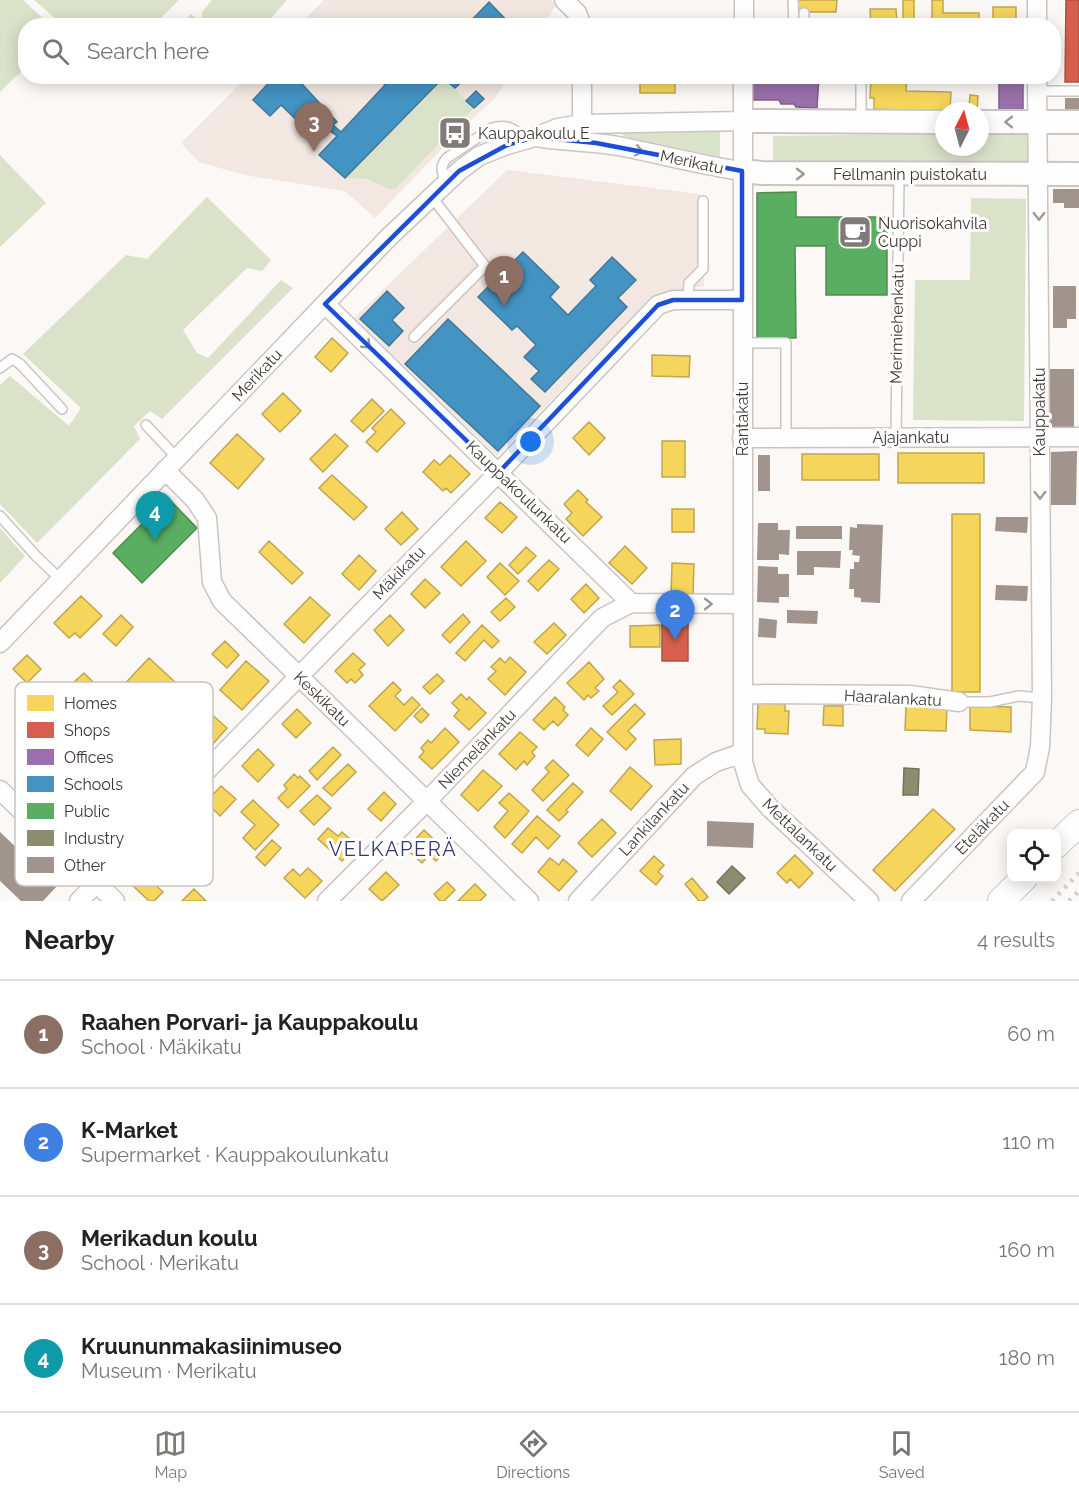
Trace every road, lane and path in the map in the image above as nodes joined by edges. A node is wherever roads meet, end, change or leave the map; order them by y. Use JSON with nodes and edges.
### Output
{"nodes":[{"id":1,"x":564,"y":0,"type":"edge"},
{"id":2,"x":744,"y":0,"type":"edge"},
{"id":3,"x":793,"y":0,"type":"edge"},
{"id":4,"x":1037,"y":0,"type":"edge"},
{"id":5,"x":804,"y":12,"type":"dead end"},
{"id":6,"x":579,"y":18,"type":"edge"},
{"id":7,"x":744,"y":18,"type":"edge"},
{"id":8,"x":794,"y":18,"type":"edge"},
{"id":9,"x":804,"y":18,"type":"edge"},
{"id":10,"x":1037,"y":18,"type":"edge"},
{"id":11,"x":582,"y":84,"type":"edge"},
{"id":12,"x":743,"y":84,"type":"edge"},
{"id":13,"x":861,"y":84,"type":"edge"},
{"id":14,"x":1037,"y":84,"type":"edge"},
{"id":15,"x":1079,"y":91,"type":"edge"},
{"id":16,"x":742,"y":121,"type":"junction"},
{"id":17,"x":861,"y":122,"type":"junction"},
{"id":18,"x":935,"y":122,"type":"edge"},
{"id":19,"x":989,"y":122,"type":"edge"},
{"id":20,"x":1037,"y":122,"type":"junction"},
{"id":21,"x":1079,"y":122,"type":"edge"},
{"id":22,"x":582,"y":133,"type":"junction"},
{"id":23,"x":742,"y":171,"type":"junction"},
{"id":24,"x":899,"y":174,"type":"junction"},
{"id":25,"x":1038,"y":174,"type":"junction"},
{"id":26,"x":1079,"y":174,"type":"edge"},
{"id":27,"x":431,"y":196,"type":"junction"},
{"id":28,"x":703,"y":201,"type":"dead end"},
{"id":29,"x":688,"y":299,"type":"junction"},
{"id":30,"x":742,"y":300,"type":"junction"},
{"id":31,"x":325,"y":304,"type":"junction"},
{"id":32,"x":414,"y":337,"type":"dead end"},
{"id":33,"x":742,"y":343,"type":"junction"},
{"id":34,"x":0,"y":368,"type":"edge"},
{"id":35,"x":62,"y":409,"type":"dead end"},
{"id":36,"x":146,"y":424,"type":"dead end"},
{"id":37,"x":896,"y":437,"type":"junction"},
{"id":38,"x":1039,"y":437,"type":"junction"},
{"id":39,"x":1079,"y":437,"type":"edge"},
{"id":40,"x":742,"y":438,"type":"junction"},
{"id":41,"x":786,"y":438,"type":"junction"},
{"id":42,"x":172,"y":465,"type":"junction"},
{"id":43,"x":499,"y":472,"type":"junction"},
{"id":44,"x":0,"y":516,"type":"edge"},
{"id":45,"x":60,"y":579,"type":"junction"},
{"id":46,"x":631,"y":603,"type":"junction"},
{"id":47,"x":743,"y":604,"type":"junction"},
{"id":48,"x":0,"y":643,"type":"edge"},
{"id":49,"x":298,"y":676,"type":"junction"},
{"id":50,"x":743,"y":694,"type":"junction"},
{"id":51,"x":1042,"y":698,"type":"junction"},
{"id":52,"x":958,"y":702,"type":"joint"},
{"id":53,"x":1040,"y":747,"type":"joint"},
{"id":54,"x":743,"y":757,"type":"junction"},
{"id":55,"x":213,"y":764,"type":"edge"},
{"id":56,"x":0,"y":790,"type":"edge"},
{"id":57,"x":427,"y":801,"type":"junction"},
{"id":58,"x":15,"y":805,"type":"edge"},
{"id":59,"x":1079,"y":823,"type":"edge"},
{"id":60,"x":1061,"y":840,"type":"edge"},
{"id":61,"x":1020,"y":883,"type":"edge"},
{"id":62,"x":95,"y":886,"type":"edge"},
{"id":63,"x":99,"y":886,"type":"edge"},
{"id":64,"x":79,"y":901,"type":"edge"},
{"id":65,"x":115,"y":901,"type":"edge"},
{"id":66,"x":327,"y":901,"type":"edge"},
{"id":67,"x":529,"y":901,"type":"edge"},
{"id":68,"x":578,"y":901,"type":"edge"},
{"id":69,"x":869,"y":901,"type":"edge"},
{"id":70,"x":911,"y":901,"type":"edge"},
{"id":71,"x":1001,"y":901,"type":"edge"}],
"edges":[{"from":1,"to":6,"type":"street"},
{"from":2,"to":7,"type":"street"},
{"from":3,"to":8,"type":"lane"},
{"from":4,"to":10,"type":"street"},
{"from":5,"to":9,"type":"lane"},
{"from":11,"to":22,"type":"street"},
{"from":12,"to":16,"type":"street","name":"Rantakatu"},
{"from":13,"to":17,"type":"lane"},
{"from":14,"to":15,"type":"lane"},
{"from":14,"to":20,"type":"street","name":"Kauppakatu"},
{"from":16,"to":17,"type":"street"},
{"from":16,"to":22,"type":"street","name":"Merikatu"},
{"from":16,"to":23,"type":"street","name":"Rantakatu"},
{"from":17,"to":18,"type":"street"},
{"from":20,"to":19,"type":"street","one_way":true},
{"from":20,"to":21,"type":"street"},
{"from":20,"to":25,"type":"street","name":"Kauppakatu"},
{"from":22,"to":23,"type":"street","name":"Merikatu","one_way":true},
{"from":22,"to":27,"type":"street","name":"Merikatu"},
{"from":23,"to":24,"type":"street","name":"Fellmanin puistokatu","one_way":true},
{"from":23,"to":30,"type":"street","name":"Rantakatu"},
{"from":24,"to":25,"type":"street","name":"Fellmanin puistokatu"},
{"from":24,"to":37,"type":"lane","name":"Merimiehenkatu"},
{"from":25,"to":26,"type":"street","name":"Fellmanin puistokatu"},
{"from":25,"to":38,"type":"street","name":"Kauppakatu","one_way":true},
{"from":27,"to":31,"type":"street","name":"Merikatu"},
{"from":27,"to":32,"type":"lane"},
{"from":28,"to":29,"type":"lane"},
{"from":29,"to":30,"type":"street","name":"Mäkikatu"},
{"from":29,"to":43,"type":"street","name":"Mäkikatu"},
{"from":30,"to":33,"type":"street","name":"Rantakatu"},
{"from":31,"to":42,"type":"street","name":"Merikatu"},
{"from":31,"to":43,"type":"street","name":"Kauppakoulunkatu","one_way":true},
{"from":33,"to":40,"type":"street","name":"Rantakatu"},
{"from":33,"to":41,"type":"lane"},
{"from":34,"to":35,"type":"lane"},
{"from":36,"to":42,"type":"lane"},
{"from":37,"to":38,"type":"street","name":"Ajajankatu"},
{"from":37,"to":41,"type":"street","name":"Ajajankatu"},
{"from":38,"to":39,"type":"street","name":"Ajajankatu"},
{"from":38,"to":51,"type":"street","name":"Kauppakatu","one_way":true},
{"from":40,"to":41,"type":"street","name":"Ajajankatu"},
{"from":40,"to":47,"type":"street","name":"Rantakatu"},
{"from":42,"to":45,"type":"street","name":"Merikatu"},
{"from":42,"to":49,"type":"street","name":"Keskikatu"},
{"from":43,"to":46,"type":"street","name":"Kauppakoulunkatu"},
{"from":43,"to":49,"type":"street","name":"Mäkikatu"},
{"from":44,"to":45,"type":"lane"},
{"from":45,"to":48,"type":"street","name":"Merikatu"},
{"from":46,"to":47,"type":"street","one_way":true},
{"from":46,"to":57,"type":"street","name":"Niemelänkatu"},
{"from":47,"to":50,"type":"street","name":"Rantakatu"},
{"from":49,"to":55,"type":"street","name":"Mäkikatu"},
{"from":49,"to":57,"type":"street","name":"Keskikatu"},
{"from":50,"to":52,"type":"street","name":"Haaralankatu"},
{"from":50,"to":54,"type":"street","name":"Rantakatu"},
{"from":51,"to":52,"type":"lane","name":"Haaralankatu"},
{"from":51,"to":53,"type":"street","name":"Kauppakatu"},
{"from":53,"to":70,"type":"street","name":"Eteläkatu"},
{"from":54,"to":68,"type":"street","name":"Lankilankatu"},
{"from":54,"to":69,"type":"street","name":"Mettalankatu"},
{"from":56,"to":58,"type":"street"},
{"from":57,"to":66,"type":"street","name":"Niemelänkatu"},
{"from":57,"to":67,"type":"street","name":"Keskikatu"},
{"from":59,"to":60,"type":"main road"},
{"from":61,"to":71,"type":"main road"},
{"from":62,"to":64,"type":"street","name":"Mäkikatu"},
{"from":63,"to":65,"type":"street"}]}
